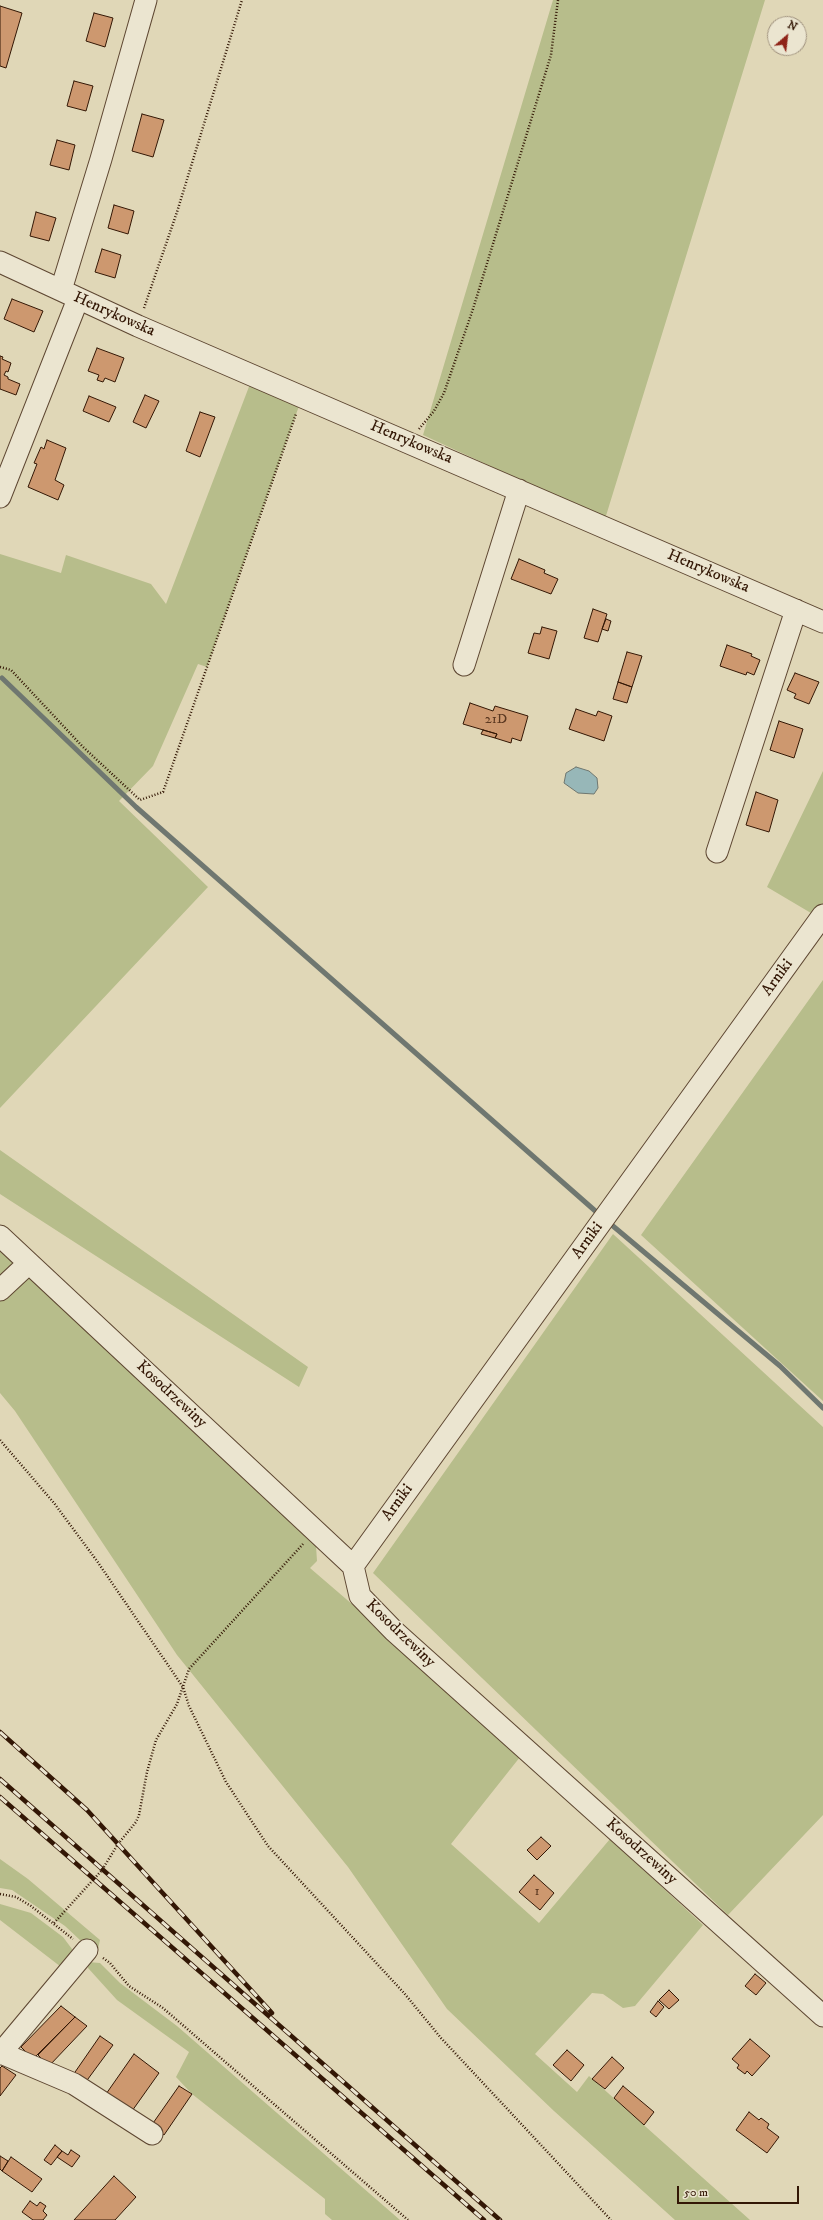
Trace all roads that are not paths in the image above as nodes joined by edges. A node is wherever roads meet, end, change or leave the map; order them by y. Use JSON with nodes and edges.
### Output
{"nodes":[{"id":1,"x":146,"y":0,"type":"edge"},
{"id":2,"x":0,"y":262,"type":"edge"},
{"id":3,"x":69,"y":294,"type":"junction"},
{"id":4,"x":519,"y":490,"type":"junction"},
{"id":5,"x":0,"y":497,"type":"edge"},
{"id":6,"x":796,"y":610,"type":"junction"},
{"id":7,"x":823,"y":622,"type":"edge"},
{"id":8,"x":464,"y":665,"type":"dead end"},
{"id":9,"x":717,"y":852,"type":"dead end"},
{"id":10,"x":823,"y":915,"type":"edge"},
{"id":11,"x":0,"y":1236,"type":"edge"},
{"id":12,"x":29,"y":1263,"type":"junction"},
{"id":13,"x":0,"y":1290,"type":"edge"},
{"id":14,"x":353,"y":1566,"type":"junction"},
{"id":15,"x":87,"y":1950,"type":"road end"},
{"id":16,"x":823,"y":2016,"type":"edge"},
{"id":17,"x":0,"y":2054,"type":"edge"},
{"id":18,"x":152,"y":2134,"type":"dead end"}],
"edges":[{"from":1,"to":3,"type":"street"},
{"from":2,"to":3,"type":"street","name":"Henrykowska"},
{"from":3,"to":4,"type":"street","name":"Henrykowska"},
{"from":3,"to":5,"type":"street"},
{"from":4,"to":6,"type":"street","name":"Henrykowska"},
{"from":4,"to":8,"type":"street"},
{"from":6,"to":7,"type":"street","name":"Henrykowska"},
{"from":6,"to":9,"type":"street"},
{"from":10,"to":14,"type":"street","name":"Arniki"},
{"from":11,"to":12,"type":"street","name":"Kosodrzewiny"},
{"from":12,"to":13,"type":"street"},
{"from":12,"to":14,"type":"street","name":"Kosodrzewiny"},
{"from":14,"to":16,"type":"street","name":"Kosodrzewiny"},
{"from":15,"to":17,"type":"street"},
{"from":17,"to":18,"type":"street"}]}
